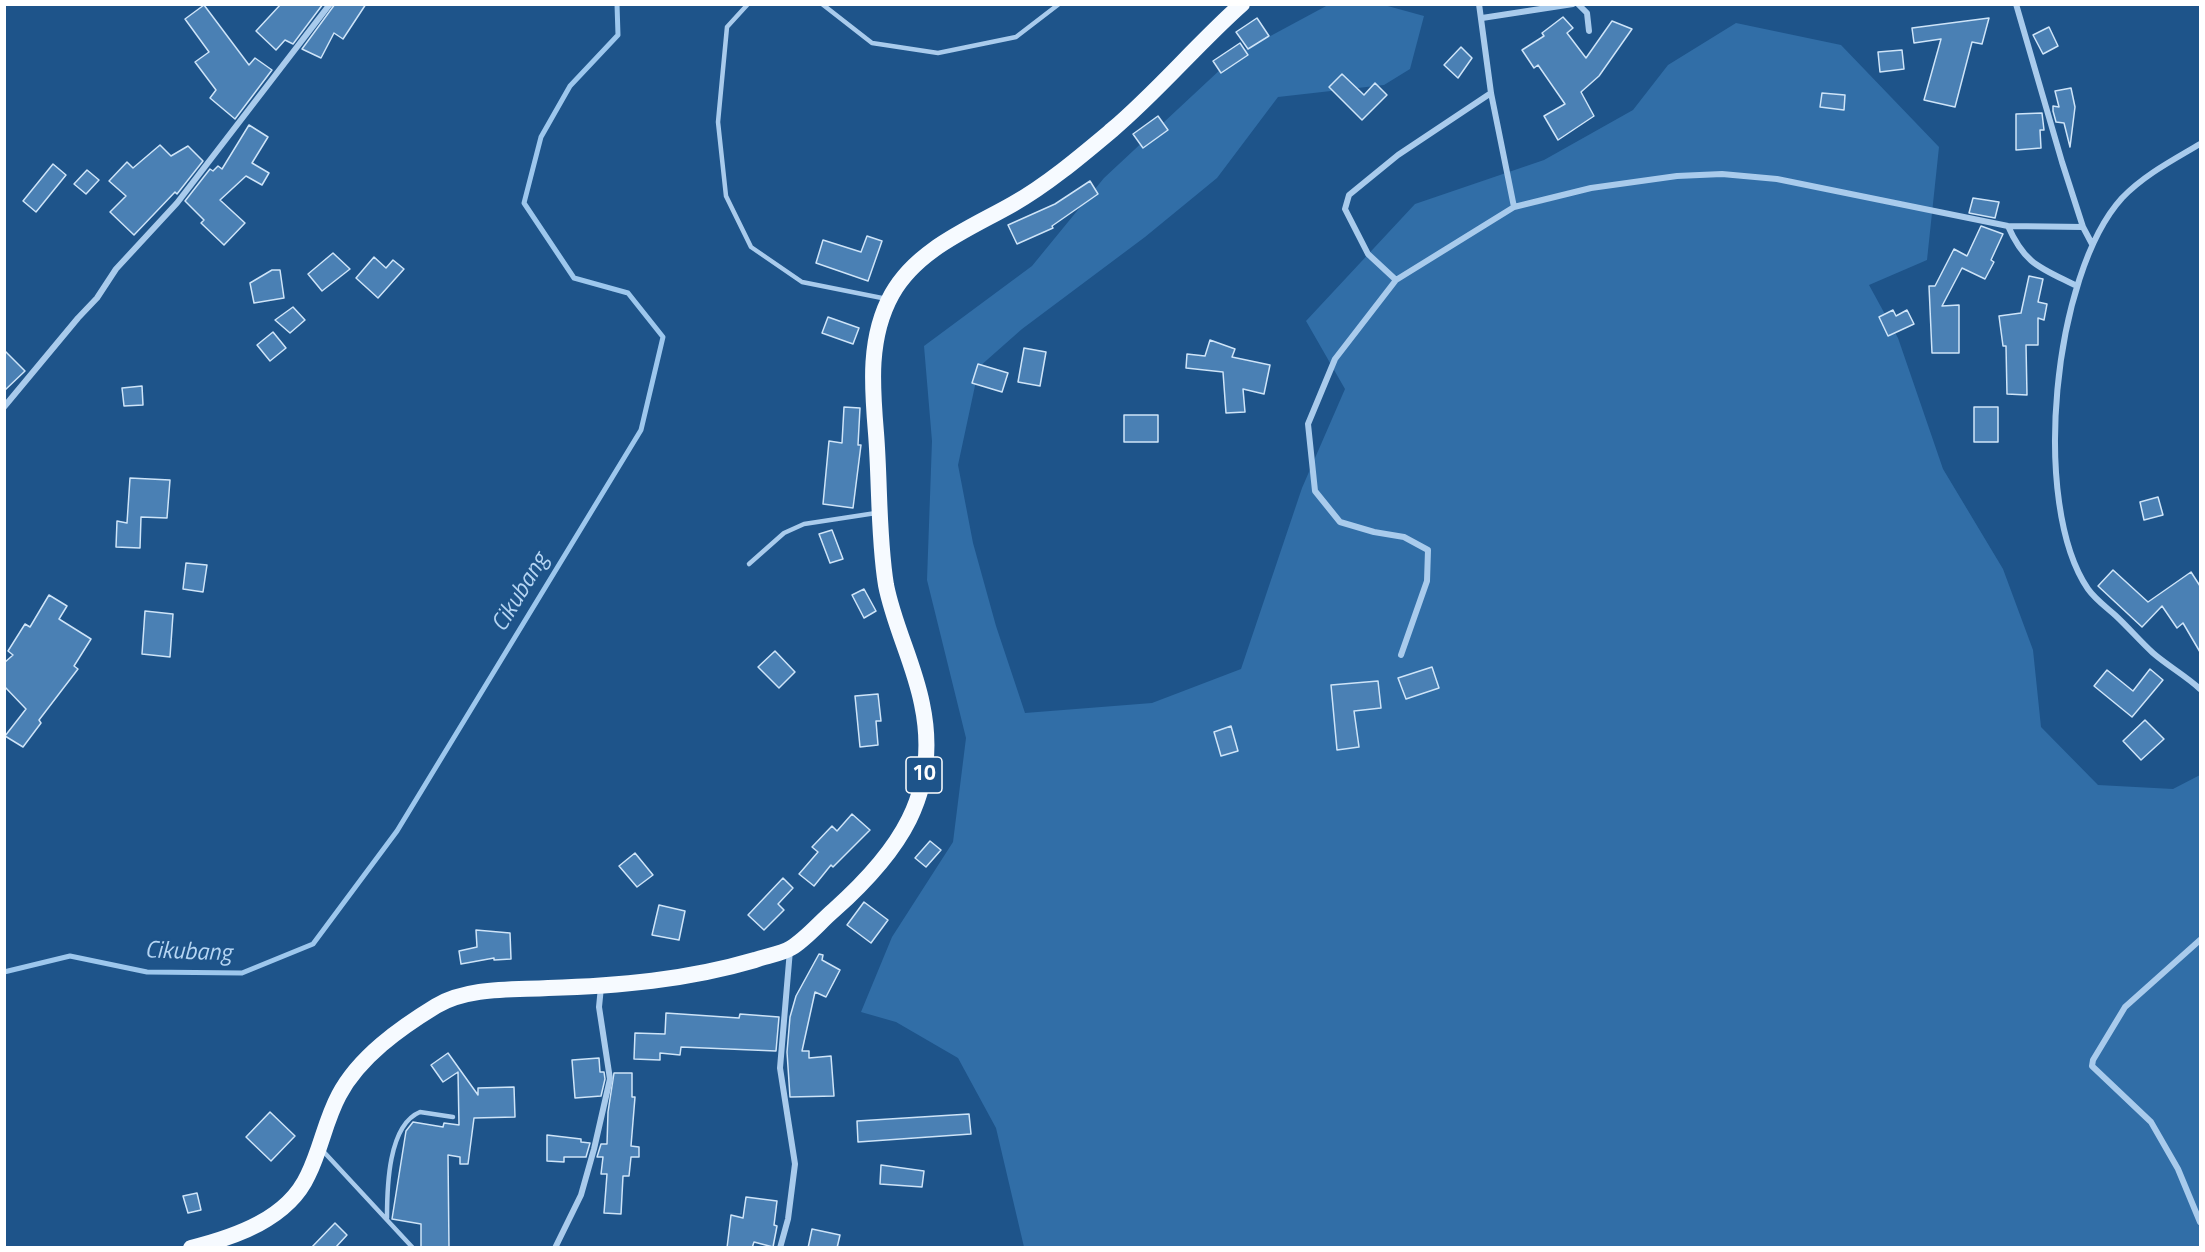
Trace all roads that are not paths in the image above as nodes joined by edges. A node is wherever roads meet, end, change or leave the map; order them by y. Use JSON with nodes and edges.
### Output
{"nodes":[{"id":1,"x":330,"y":4,"type":"edge"},
{"id":2,"x":748,"y":4,"type":"edge"},
{"id":3,"x":822,"y":4,"type":"edge"},
{"id":4,"x":1059,"y":4,"type":"edge"},
{"id":5,"x":1242,"y":4,"type":"edge"},
{"id":6,"x":1479,"y":4,"type":"edge"},
{"id":7,"x":1573,"y":4,"type":"edge"},
{"id":8,"x":1578,"y":4,"type":"edge"},
{"id":9,"x":2016,"y":4,"type":"edge"},
{"id":10,"x":1482,"y":18,"type":"junction"},
{"id":11,"x":1590,"y":31,"type":"dead end"},
{"id":12,"x":1491,"y":93,"type":"junction"},
{"id":13,"x":2200,"y":144,"type":"edge"},
{"id":14,"x":1514,"y":207,"type":"junction"},
{"id":15,"x":2008,"y":226,"type":"junction"},
{"id":16,"x":2083,"y":227,"type":"junction"},
{"id":17,"x":2092,"y":244,"type":"junction"},
{"id":18,"x":1396,"y":280,"type":"junction"},
{"id":19,"x":2077,"y":286,"type":"junction"},
{"id":20,"x":890,"y":299,"type":"junction"},
{"id":21,"x":4,"y":407,"type":"edge"},
{"id":22,"x":882,"y":512,"type":"junction"},
{"id":23,"x":749,"y":564,"type":"dead end"},
{"id":24,"x":1401,"y":654,"type":"dead end"},
{"id":25,"x":2200,"y":689,"type":"edge"},
{"id":26,"x":2200,"y":940,"type":"edge"},
{"id":27,"x":790,"y":950,"type":"junction"},
{"id":28,"x":601,"y":987,"type":"junction"},
{"id":29,"x":453,"y":1117,"type":"dead end"},
{"id":30,"x":319,"y":1147,"type":"junction"},
{"id":31,"x":387,"y":1218,"type":"junction"},
{"id":32,"x":2200,"y":1222,"type":"edge"},
{"id":33,"x":191,"y":1248,"type":"edge"},
{"id":34,"x":413,"y":1248,"type":"edge"},
{"id":35,"x":555,"y":1248,"type":"edge"},
{"id":36,"x":780,"y":1248,"type":"edge"}],
"edges":[{"from":1,"to":21,"type":"street"},
{"from":2,"to":20,"type":"lane"},
{"from":3,"to":4,"type":"lane"},
{"from":5,"to":20,"type":"highway","number":"10"},
{"from":6,"to":10,"type":"street"},
{"from":7,"to":10,"type":"street"},
{"from":8,"to":11,"type":"street"},
{"from":9,"to":16,"type":"street"},
{"from":10,"to":12,"type":"street"},
{"from":12,"to":14,"type":"street"},
{"from":12,"to":18,"type":"street"},
{"from":13,"to":17,"type":"street"},
{"from":14,"to":15,"type":"street"},
{"from":14,"to":18,"type":"street"},
{"from":15,"to":16,"type":"street"},
{"from":15,"to":19,"type":"street"},
{"from":16,"to":17,"type":"street"},
{"from":17,"to":19,"type":"street"},
{"from":18,"to":24,"type":"street"},
{"from":19,"to":25,"type":"street"},
{"from":20,"to":22,"type":"highway","number":"10"},
{"from":22,"to":23,"type":"lane"},
{"from":22,"to":27,"type":"highway","number":"10"},
{"from":26,"to":32,"type":"street"},
{"from":27,"to":28,"type":"highway","number":"10"},
{"from":27,"to":36,"type":"street"},
{"from":28,"to":30,"type":"highway","number":"10"},
{"from":28,"to":35,"type":"street"},
{"from":29,"to":31,"type":"lane"},
{"from":30,"to":31,"type":"lane"},
{"from":30,"to":33,"type":"highway","number":"10"},
{"from":31,"to":34,"type":"lane"}]}
